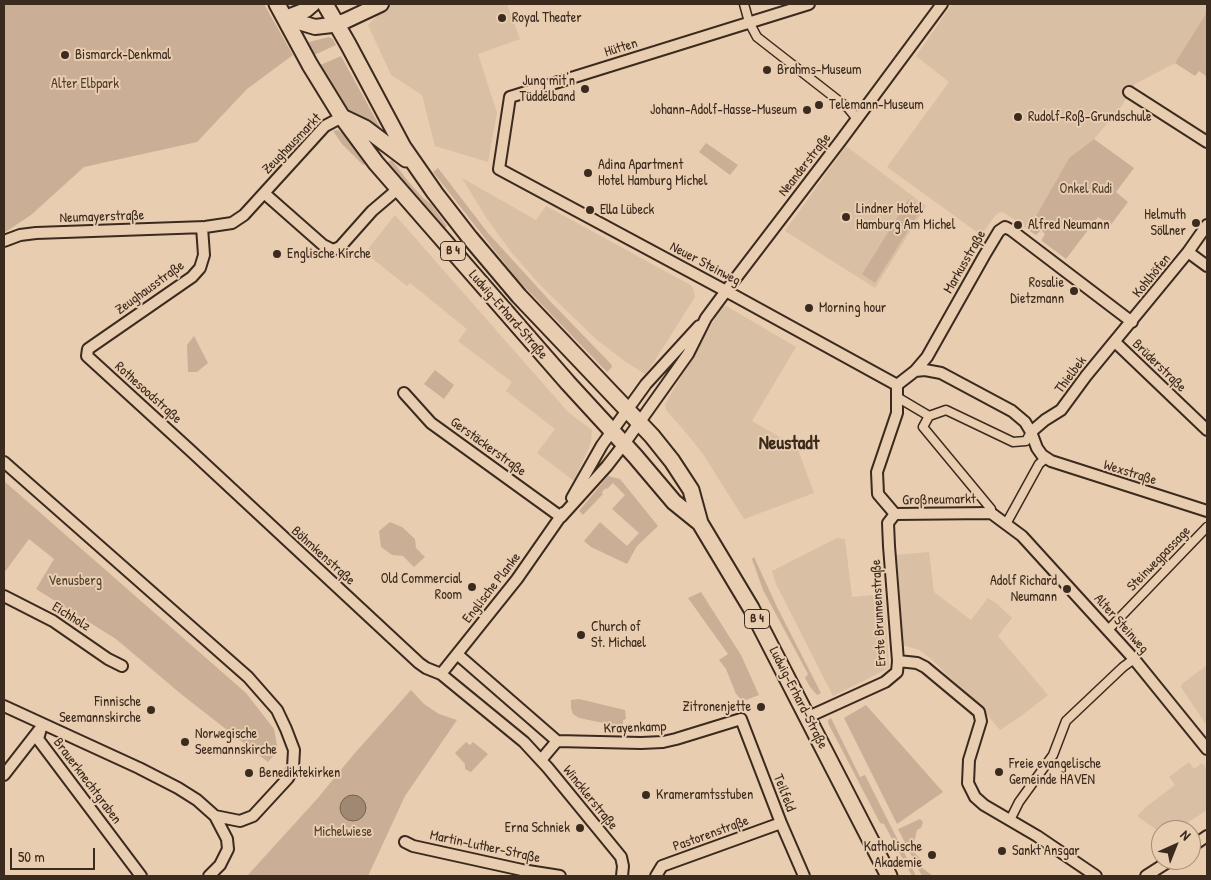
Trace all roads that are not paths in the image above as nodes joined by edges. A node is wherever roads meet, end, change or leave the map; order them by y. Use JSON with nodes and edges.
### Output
{"nodes":[{"id":1,"x":277,"y":4,"type":"edge"},
{"id":2,"x":313,"y":4,"type":"edge"},
{"id":3,"x":324,"y":4,"type":"edge"},
{"id":4,"x":381,"y":4,"type":"edge"},
{"id":5,"x":744,"y":4,"type":"edge"},
{"id":6,"x":809,"y":4,"type":"edge"},
{"id":7,"x":942,"y":4,"type":"edge"},
{"id":8,"x":285,"y":18,"type":"junction"},
{"id":9,"x":749,"y":22,"type":"junction"},
{"id":10,"x":337,"y":24,"type":"junction"},
{"id":11,"x":1129,"y":92,"type":"dead end"},
{"id":12,"x":342,"y":117,"type":"junction"},
{"id":13,"x":857,"y":119,"type":"junction"},
{"id":14,"x":1207,"y":142,"type":"edge"},
{"id":15,"x":499,"y":169,"type":"joint"},
{"id":16,"x":422,"y":174,"type":"junction"},
{"id":17,"x":399,"y":188,"type":"junction"},
{"id":18,"x":264,"y":193,"type":"junction"},
{"id":19,"x":1207,"y":225,"type":"edge"},
{"id":20,"x":202,"y":227,"type":"junction"},
{"id":21,"x":4,"y":241,"type":"edge"},
{"id":22,"x":1188,"y":252,"type":"junction"},
{"id":23,"x":1207,"y":266,"type":"edge"},
{"id":24,"x":726,"y":290,"type":"junction"},
{"id":25,"x":706,"y":318,"type":"junction"},
{"id":26,"x":1132,"y":322,"type":"junction"},
{"id":27,"x":1115,"y":342,"type":"junction"},
{"id":28,"x":87,"y":356,"type":"joint"},
{"id":29,"x":915,"y":371,"type":"junction"},
{"id":30,"x":897,"y":385,"type":"junction"},
{"id":31,"x":404,"y":393,"type":"dead end"},
{"id":32,"x":897,"y":397,"type":"junction"},
{"id":33,"x":628,"y":410,"type":"junction"},
{"id":34,"x":929,"y":416,"type":"junction"},
{"id":35,"x":640,"y":423,"type":"junction"},
{"id":36,"x":612,"y":430,"type":"junction"},
{"id":37,"x":1207,"y":430,"type":"edge"},
{"id":38,"x":1031,"y":432,"type":"junction"},
{"id":39,"x":624,"y":444,"type":"junction"},
{"id":40,"x":191,"y":451,"type":"joint"},
{"id":41,"x":1046,"y":458,"type":"junction"},
{"id":42,"x":4,"y":462,"type":"edge"},
{"id":43,"x":1207,"y":511,"type":"edge"},
{"id":44,"x":991,"y":513,"type":"junction"},
{"id":45,"x":895,"y":514,"type":"junction"},
{"id":46,"x":561,"y":517,"type":"junction"},
{"id":47,"x":700,"y":523,"type":"junction"},
{"id":48,"x":1006,"y":524,"type":"junction"},
{"id":49,"x":1207,"y":527,"type":"edge"},
{"id":50,"x":4,"y":596,"type":"edge"},
{"id":51,"x":1108,"y":630,"type":"junction"},
{"id":52,"x":457,"y":654,"type":"junction"},
{"id":53,"x":1134,"y":659,"type":"junction"},
{"id":54,"x":898,"y":661,"type":"junction"},
{"id":55,"x":122,"y":666,"type":"dead end"},
{"id":56,"x":442,"y":674,"type":"junction"},
{"id":57,"x":4,"y":706,"type":"edge"},
{"id":58,"x":808,"y":717,"type":"junction"},
{"id":59,"x":740,"y":719,"type":"joint"},
{"id":60,"x":42,"y":725,"type":"junction"},
{"id":61,"x":558,"y":741,"type":"junction"},
{"id":62,"x":1207,"y":749,"type":"edge"},
{"id":63,"x":541,"y":760,"type":"junction"},
{"id":64,"x":4,"y":774,"type":"edge"},
{"id":65,"x":215,"y":816,"type":"junction"},
{"id":66,"x":1010,"y":820,"type":"junction"},
{"id":67,"x":781,"y":823,"type":"junction"},
{"id":68,"x":405,"y":842,"type":"dead end"},
{"id":69,"x":521,"y":873,"type":"edge"},
{"id":70,"x":140,"y":876,"type":"edge"},
{"id":71,"x":209,"y":876,"type":"edge"},
{"id":72,"x":560,"y":876,"type":"edge"},
{"id":73,"x":622,"y":876,"type":"edge"},
{"id":74,"x":656,"y":876,"type":"edge"},
{"id":75,"x":804,"y":876,"type":"edge"},
{"id":76,"x":889,"y":876,"type":"edge"},
{"id":77,"x":1096,"y":876,"type":"edge"}],
"edges":[{"from":1,"to":8,"type":"main road","number":"B 4"},
{"from":2,"to":8,"type":"main road"},
{"from":3,"to":10,"type":"main road","number":"B 4"},
{"from":4,"to":10,"type":"main road"},
{"from":5,"to":9,"type":"street"},
{"from":6,"to":9,"type":"street","name":"Hütten"},
{"from":7,"to":13,"type":"street","name":"Neanderstraße"},
{"from":8,"to":10,"type":"main road"},
{"from":8,"to":12,"type":"main road","name":"Ludwig-Erhard-Straße","number":"B 4"},
{"from":9,"to":13,"type":"street"},
{"from":9,"to":15,"type":"street","name":"Hütten"},
{"from":10,"to":16,"type":"main road","name":"Ludwig-Erhard-Straße","number":"B 4"},
{"from":11,"to":14,"type":"street"},
{"from":12,"to":16,"type":"main road"},
{"from":12,"to":17,"type":"main road","name":"Ludwig-Erhard-Straße","number":"B 4"},
{"from":12,"to":18,"type":"street","name":"Zeughausmarkt"},
{"from":13,"to":24,"type":"street","name":"Neanderstraße"},
{"from":15,"to":24,"type":"street","name":"Neuer Steinweg"},
{"from":16,"to":33,"type":"main road","name":"Ludwig-Erhard-Straße","number":"B 4"},
{"from":17,"to":18,"type":"street","name":"Zeughausmarkt"},
{"from":17,"to":36,"type":"main road","name":"Ludwig-Erhard-Straße","number":"B 4"},
{"from":18,"to":20,"type":"street","name":"Zeughausmarkt"},
{"from":19,"to":22,"type":"street","name":"Kohlhöfen"},
{"from":20,"to":21,"type":"street","name":"Neumayerstraße"},
{"from":20,"to":28,"type":"street","name":"Zeughausstraße"},
{"from":22,"to":23,"type":"street"},
{"from":22,"to":26,"type":"street","name":"Kohlhöfen"},
{"from":24,"to":25,"type":"street","name":"Neanderstraße"},
{"from":24,"to":30,"type":"street","name":"Neuer Steinweg"},
{"from":25,"to":33,"type":"street","name":"Neanderstraße"},
{"from":25,"to":35,"type":"street","name":"Neanderstraße"},
{"from":26,"to":27,"type":"street","name":"Kohlhöfen"},
{"from":26,"to":29,"type":"street","name":"Markusstraße"},
{"from":27,"to":37,"type":"street","name":"Brüderstraße"},
{"from":27,"to":38,"type":"street","name":"Thielbek"},
{"from":28,"to":40,"type":"street","name":"Rothesoodstraße"},
{"from":29,"to":30,"type":"street"},
{"from":29,"to":38,"type":"street"},
{"from":30,"to":32,"type":"street","name":"Großneumarkt"},
{"from":31,"to":46,"type":"street","name":"Gerstäckerstraße"},
{"from":32,"to":34,"type":"street"},
{"from":32,"to":45,"type":"street","name":"Großneumarkt"},
{"from":33,"to":35,"type":"main road","name":"Ludwig-Erhard-Straße","number":"B 4"},
{"from":33,"to":36,"type":"street","name":"Englische Planke"},
{"from":34,"to":38,"type":"street"},
{"from":34,"to":44,"type":"street","name":"Großneumarkt"},
{"from":35,"to":39,"type":"street","name":"Neanderstraße"},
{"from":35,"to":47,"type":"main road","name":"Ludwig-Erhard-Straße","number":"B 4"},
{"from":36,"to":39,"type":"main road","name":"Ludwig-Erhard-Straße","number":"B 4"},
{"from":36,"to":46,"type":"street","name":"Englische Planke"},
{"from":38,"to":41,"type":"street"},
{"from":39,"to":46,"type":"street","name":"Englische Planke"},
{"from":39,"to":47,"type":"main road","name":"Ludwig-Erhard-Straße","number":"B 4"},
{"from":40,"to":56,"type":"street","name":"Böhmkenstraße"},
{"from":41,"to":43,"type":"street","name":"Wexstraße"},
{"from":41,"to":48,"type":"street"},
{"from":42,"to":65,"type":"street"},
{"from":44,"to":45,"type":"street","name":"Großneumarkt"},
{"from":44,"to":48,"type":"street","name":"Großneumarkt"},
{"from":45,"to":54,"type":"street","name":"Erste Brunnenstraße"},
{"from":46,"to":52,"type":"street","name":"Englische Planke"},
{"from":47,"to":58,"type":"main road","name":"Ludwig-Erhard-Straße","number":"B 4"},
{"from":48,"to":51,"type":"street","name":"Alter Steinweg"},
{"from":49,"to":51,"type":"street","name":"Steinwegpassage"},
{"from":50,"to":55,"type":"street","name":"Eichholz"},
{"from":51,"to":53,"type":"street","name":"Alter Steinweg"},
{"from":52,"to":56,"type":"street","name":"Englische Planke"},
{"from":52,"to":61,"type":"street"},
{"from":53,"to":62,"type":"street","name":"Alter Steinweg"},
{"from":53,"to":66,"type":"street"},
{"from":54,"to":58,"type":"street","name":"Erste Brunnenstraße"},
{"from":54,"to":66,"type":"street"},
{"from":56,"to":63,"type":"street","name":"Wincklerstraße"},
{"from":57,"to":60,"type":"street"},
{"from":58,"to":76,"type":"main road","name":"Ludwig-Erhard-Straße","number":"B 4"},
{"from":59,"to":61,"type":"street","name":"Krayenkamp"},
{"from":59,"to":67,"type":"street","name":"Teilfeld"},
{"from":60,"to":64,"type":"street"},
{"from":60,"to":65,"type":"street"},
{"from":60,"to":70,"type":"street","name":"Brauerknechtgraben"},
{"from":61,"to":63,"type":"street"},
{"from":63,"to":73,"type":"street","name":"Wincklerstraße"},
{"from":65,"to":71,"type":"street"},
{"from":66,"to":77,"type":"street"},
{"from":67,"to":74,"type":"street","name":"Pastorenstraße"},
{"from":67,"to":75,"type":"street","name":"Teilfeld"},
{"from":68,"to":69,"type":"street","name":"Martin-Luther-Straße"},
{"from":69,"to":72,"type":"street","name":"Martin-Luther-Straße"}]}
